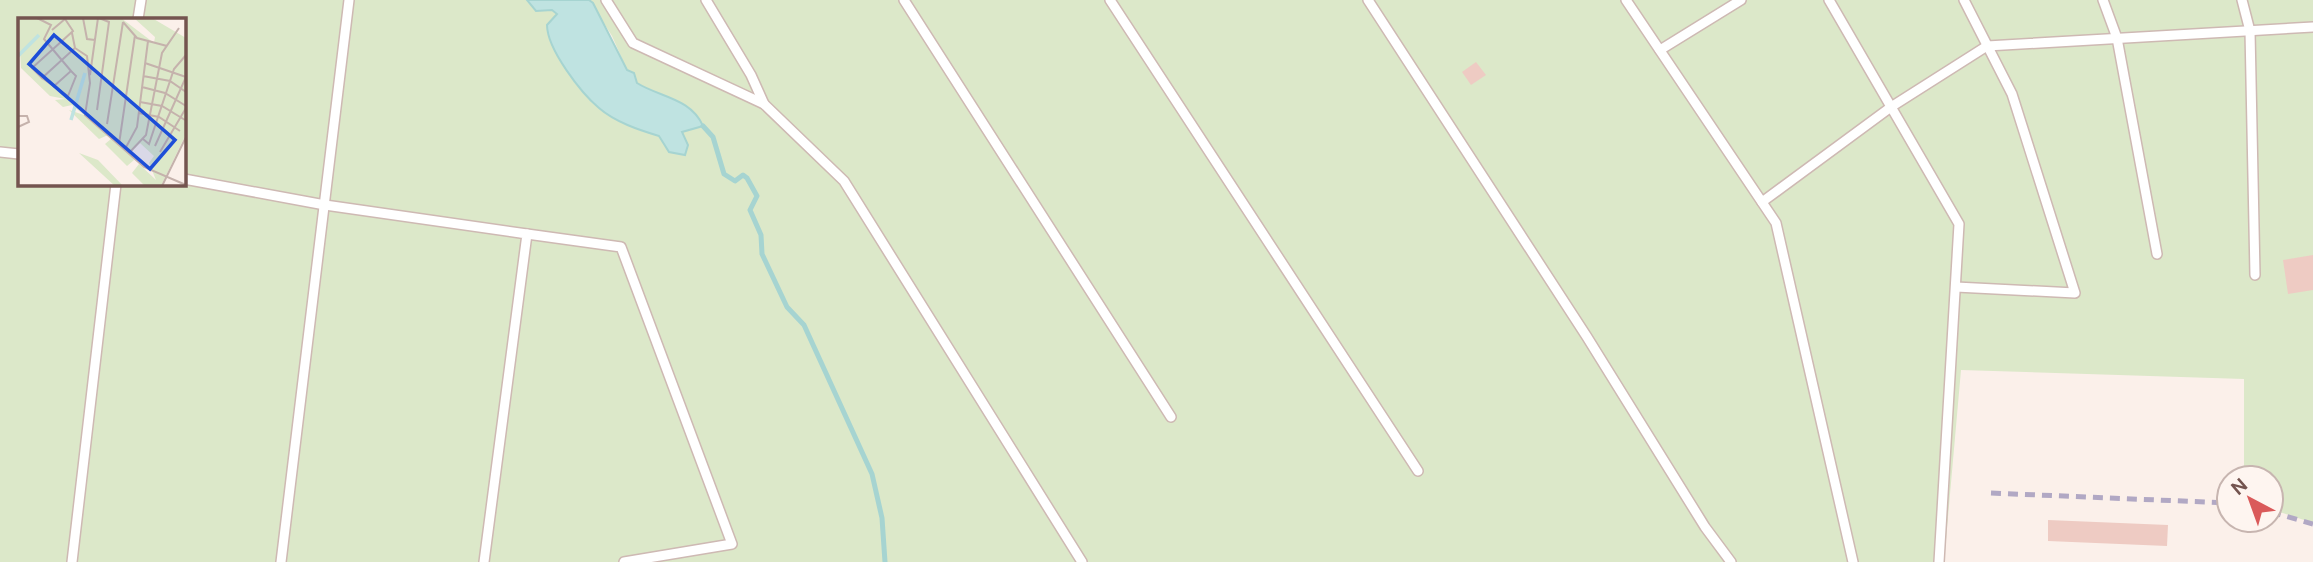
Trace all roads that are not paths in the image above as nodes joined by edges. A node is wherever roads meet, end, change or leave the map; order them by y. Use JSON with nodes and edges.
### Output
{"nodes":[{"id":1,"x":141,"y":0,"type":"edge"},
{"id":2,"x":349,"y":0,"type":"edge"},
{"id":3,"x":606,"y":0,"type":"edge"},
{"id":4,"x":706,"y":0,"type":"edge"},
{"id":5,"x":904,"y":0,"type":"edge"},
{"id":6,"x":1110,"y":0,"type":"edge"},
{"id":7,"x":1368,"y":0,"type":"edge"},
{"id":8,"x":1626,"y":0,"type":"edge"},
{"id":9,"x":1741,"y":0,"type":"edge"},
{"id":10,"x":1829,"y":0,"type":"edge"},
{"id":11,"x":1964,"y":0,"type":"edge"},
{"id":12,"x":2103,"y":0,"type":"edge"},
{"id":13,"x":2242,"y":0,"type":"edge"},
{"id":14,"x":138,"y":18,"type":"edge"},
{"id":15,"x":2313,"y":27,"type":"edge"},
{"id":16,"x":2250,"y":31,"type":"junction"},
{"id":17,"x":2117,"y":38,"type":"junction"},
{"id":18,"x":1987,"y":46,"type":"junction"},
{"id":19,"x":1660,"y":50,"type":"junction"},
{"id":20,"x":764,"y":104,"type":"junction"},
{"id":21,"x":1891,"y":107,"type":"junction"},
{"id":22,"x":0,"y":152,"type":"edge"},
{"id":23,"x":18,"y":154,"type":"edge"},
{"id":24,"x":186,"y":179,"type":"edge"},
{"id":25,"x":116,"y":186,"type":"edge"},
{"id":26,"x":1762,"y":202,"type":"junction"},
{"id":27,"x":325,"y":205,"type":"junction"},
{"id":28,"x":527,"y":234,"type":"junction"},
{"id":29,"x":2157,"y":254,"type":"dead end"},
{"id":30,"x":2255,"y":275,"type":"dead end"},
{"id":31,"x":1956,"y":287,"type":"junction"},
{"id":32,"x":1171,"y":417,"type":"dead end"},
{"id":33,"x":1418,"y":471,"type":"dead end"},
{"id":34,"x":72,"y":562,"type":"edge"},
{"id":35,"x":281,"y":562,"type":"edge"},
{"id":36,"x":484,"y":562,"type":"edge"},
{"id":37,"x":624,"y":562,"type":"edge"},
{"id":38,"x":1082,"y":562,"type":"edge"},
{"id":39,"x":1731,"y":562,"type":"edge"},
{"id":40,"x":1853,"y":562,"type":"edge"},
{"id":41,"x":1939,"y":562,"type":"edge"}],
"edges":[{"from":1,"to":14,"type":"lane"},
{"from":2,"to":27,"type":"lane"},
{"from":3,"to":20,"type":"lane"},
{"from":4,"to":20,"type":"lane"},
{"from":5,"to":32,"type":"lane"},
{"from":6,"to":33,"type":"lane"},
{"from":7,"to":39,"type":"lane"},
{"from":8,"to":19,"type":"lane"},
{"from":9,"to":19,"type":"lane"},
{"from":10,"to":21,"type":"lane"},
{"from":11,"to":18,"type":"lane"},
{"from":12,"to":17,"type":"lane"},
{"from":13,"to":16,"type":"lane"},
{"from":15,"to":16,"type":"lane"},
{"from":16,"to":17,"type":"lane"},
{"from":16,"to":30,"type":"lane"},
{"from":17,"to":18,"type":"lane"},
{"from":17,"to":29,"type":"lane"},
{"from":18,"to":21,"type":"lane"},
{"from":18,"to":31,"type":"lane"},
{"from":19,"to":26,"type":"lane"},
{"from":20,"to":38,"type":"lane"},
{"from":21,"to":26,"type":"lane"},
{"from":21,"to":31,"type":"lane"},
{"from":22,"to":23,"type":"lane"},
{"from":24,"to":27,"type":"lane"},
{"from":25,"to":34,"type":"lane"},
{"from":26,"to":40,"type":"lane"},
{"from":27,"to":28,"type":"lane"},
{"from":27,"to":35,"type":"lane"},
{"from":28,"to":36,"type":"lane"},
{"from":28,"to":37,"type":"lane"},
{"from":31,"to":41,"type":"lane"}]}
